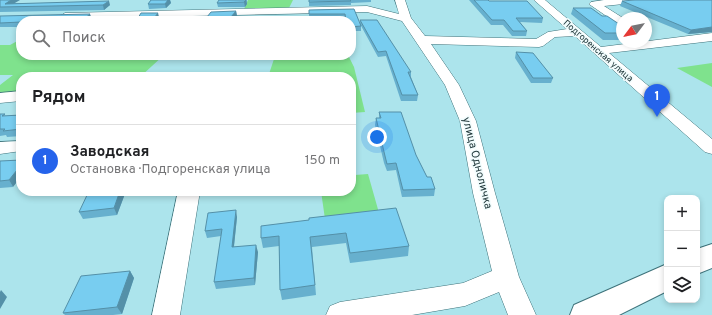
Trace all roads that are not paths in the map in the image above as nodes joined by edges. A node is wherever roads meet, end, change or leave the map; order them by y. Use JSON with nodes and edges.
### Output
{"nodes":[{"id":1,"x":539,"y":0,"type":"edge"},
{"id":2,"x":633,"y":0,"type":"edge"},
{"id":3,"x":196,"y":2,"type":"dead end"},
{"id":4,"x":402,"y":7,"type":"edge"},
{"id":5,"x":367,"y":9,"type":"junction"},
{"id":6,"x":178,"y":12,"type":"junction"},
{"id":7,"x":58,"y":16,"type":"edge"},
{"id":8,"x":616,"y":18,"type":"edge"},
{"id":9,"x":578,"y":33,"type":"junction"},
{"id":10,"x":652,"y":37,"type":"edge"},
{"id":11,"x":712,"y":37,"type":"edge"},
{"id":12,"x":422,"y":40,"type":"junction"},
{"id":13,"x":667,"y":43,"type":"junction"},
{"id":14,"x":598,"y":51,"type":"junction"},
{"id":15,"x":16,"y":96,"type":"edge"},
{"id":16,"x":0,"y":98,"type":"edge"},
{"id":17,"x":16,"y":146,"type":"edge"},
{"id":18,"x":0,"y":148,"type":"edge"},
{"id":19,"x":712,"y":148,"type":"edge"},
{"id":20,"x":188,"y":196,"type":"edge"},
{"id":21,"x":712,"y":255,"type":"edge"},
{"id":22,"x":700,"y":261,"type":"edge"},
{"id":23,"x":506,"y":277,"type":"junction"},
{"id":24,"x":664,"y":277,"type":"edge"},
{"id":25,"x":166,"y":315,"type":"edge"},
{"id":26,"x":340,"y":315,"type":"edge"},
{"id":27,"x":522,"y":315,"type":"edge"},
{"id":28,"x":586,"y":315,"type":"edge"}],
"edges":[{"from":1,"to":9,"type":"street","name":"Подгоренская улица"},
{"from":2,"to":8,"type":"street"},
{"from":3,"to":6,"type":"street"},
{"from":4,"to":5,"type":"street"},
{"from":4,"to":5,"type":"street"},
{"from":4,"to":12,"type":"street","name":"улица Одноличка"},
{"from":5,"to":6,"type":"street"},
{"from":6,"to":7,"type":"street"},
{"from":9,"to":12,"type":"street"},
{"from":9,"to":14,"type":"street","name":"Подгоренская улица"},
{"from":10,"to":13,"type":"street"},
{"from":11,"to":13,"type":"street"},
{"from":12,"to":23,"type":"street","name":"улица Одноличка"},
{"from":13,"to":14,"type":"street"},
{"from":14,"to":19,"type":"street","name":"Подгоренская улица"},
{"from":15,"to":16,"type":"street"},
{"from":17,"to":18,"type":"street"},
{"from":20,"to":25,"type":"street"},
{"from":21,"to":22,"type":"main road"},
{"from":23,"to":26,"type":"street"},
{"from":23,"to":27,"type":"street","name":"улица Одноличка"},
{"from":24,"to":28,"type":"main road"}]}
